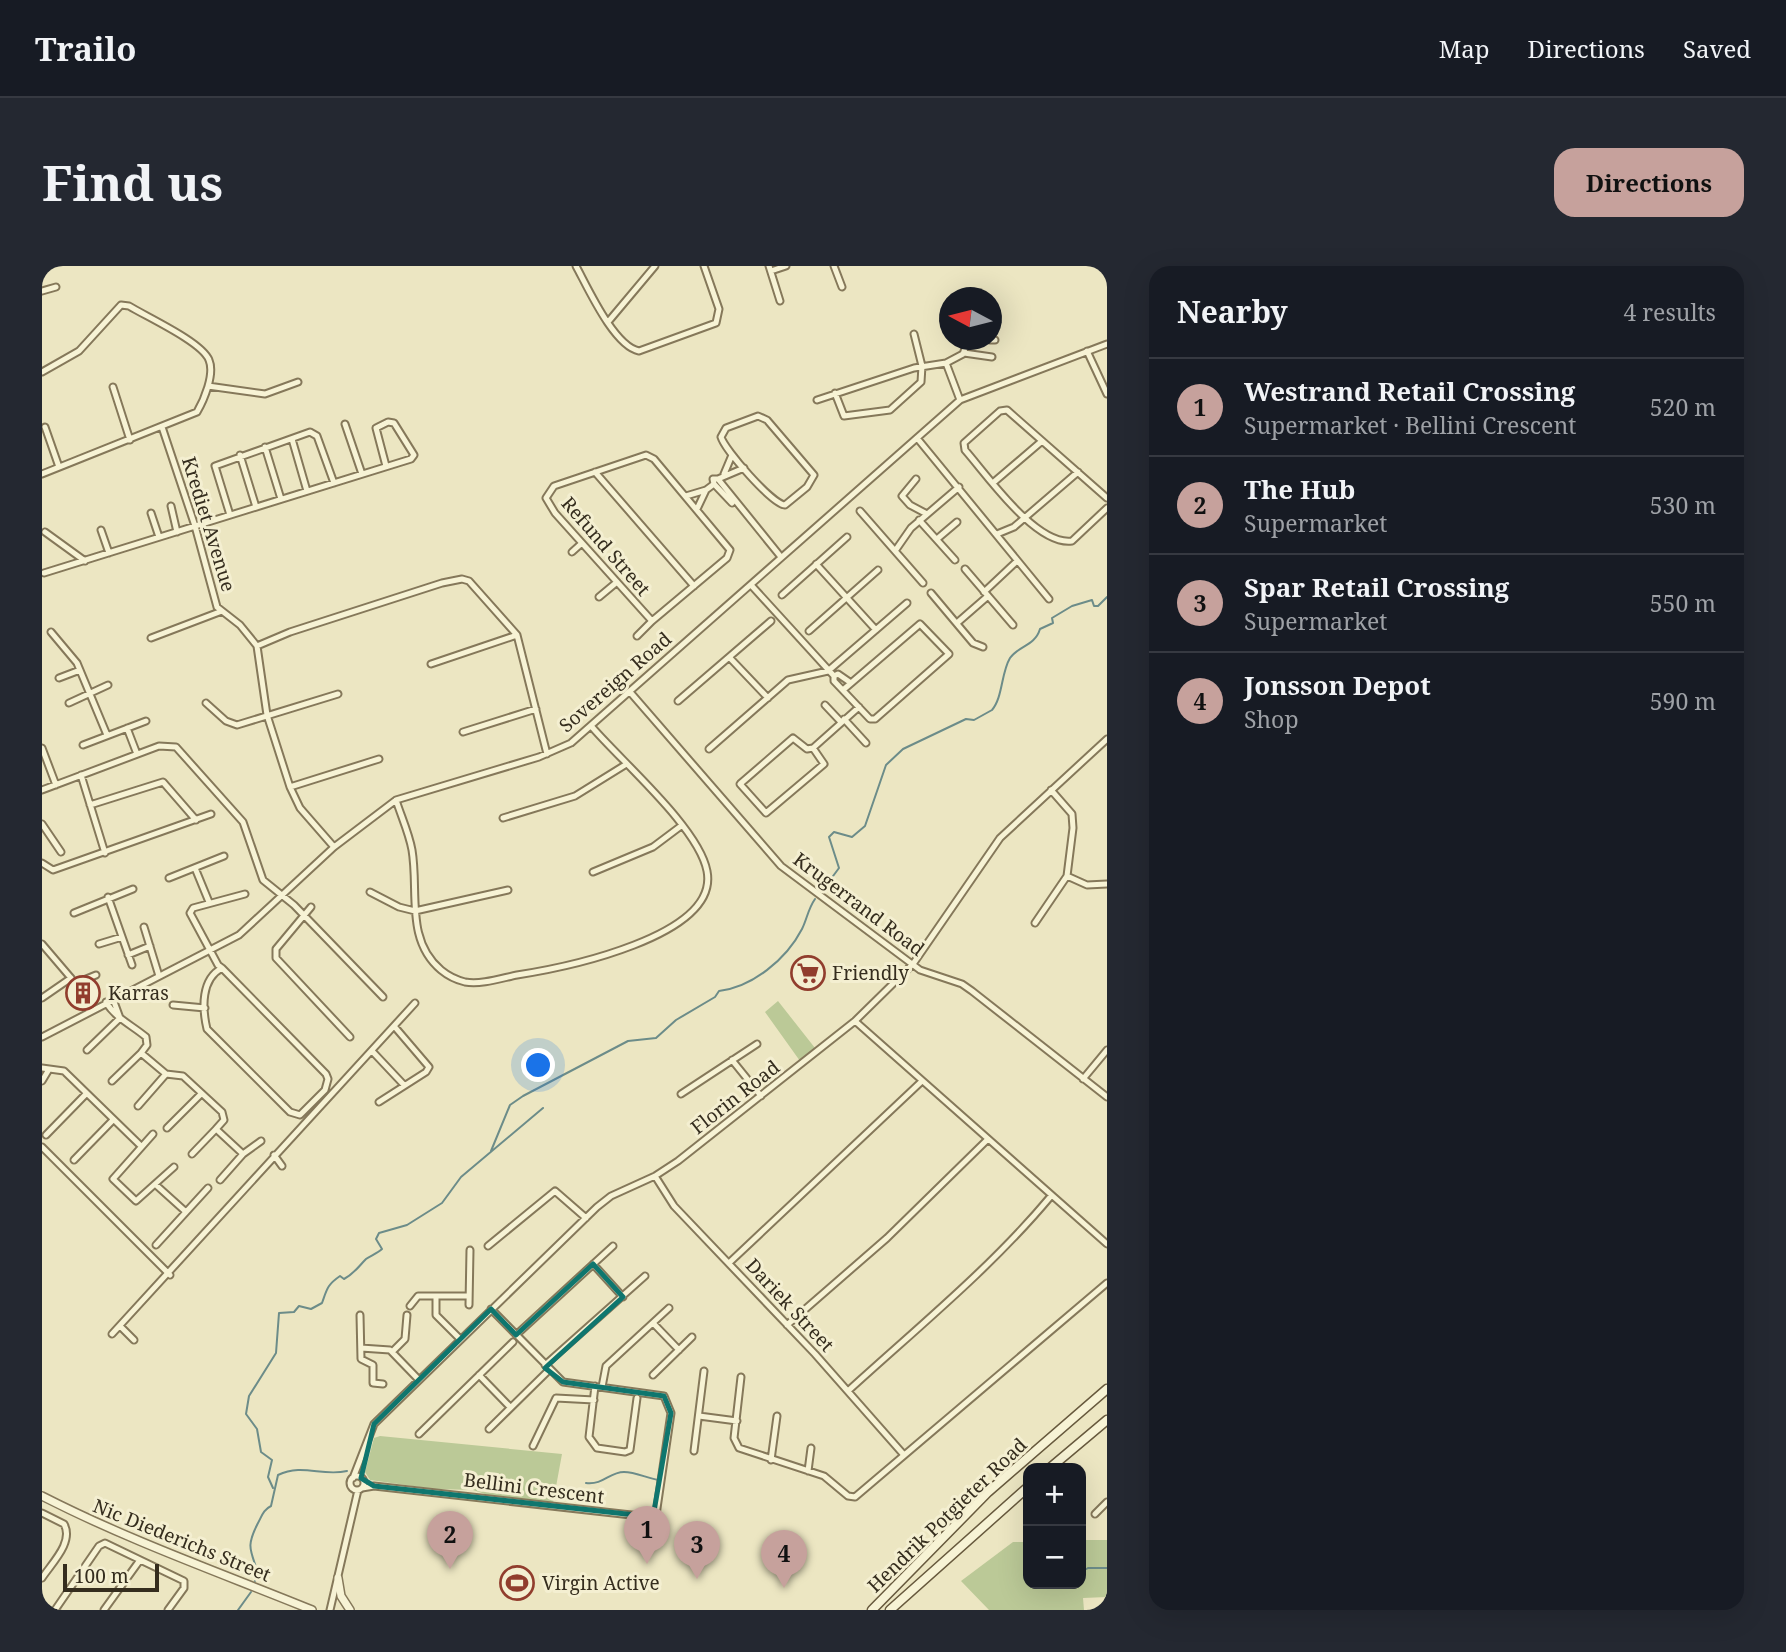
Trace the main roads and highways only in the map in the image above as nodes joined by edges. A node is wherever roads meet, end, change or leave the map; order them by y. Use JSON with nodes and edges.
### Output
{"nodes":[{"id":1,"x":1107,"y":1389,"type":"edge"},
{"id":2,"x":1107,"y":1420,"type":"edge"},
{"id":3,"x":1056,"y":1463,"type":"edge"},
{"id":4,"x":1023,"y":1491,"type":"edge"},
{"id":5,"x":872,"y":1610,"type":"edge"},
{"id":6,"x":890,"y":1610,"type":"edge"}],
"edges":[{"from":1,"to":5,"type":"main road","name":"Hendrik Potgieter Road"},
{"from":2,"to":3,"type":"main road","name":"Hendrik Potgieter Road"},
{"from":4,"to":6,"type":"main road","name":"Hendrik Potgieter Road"}]}
